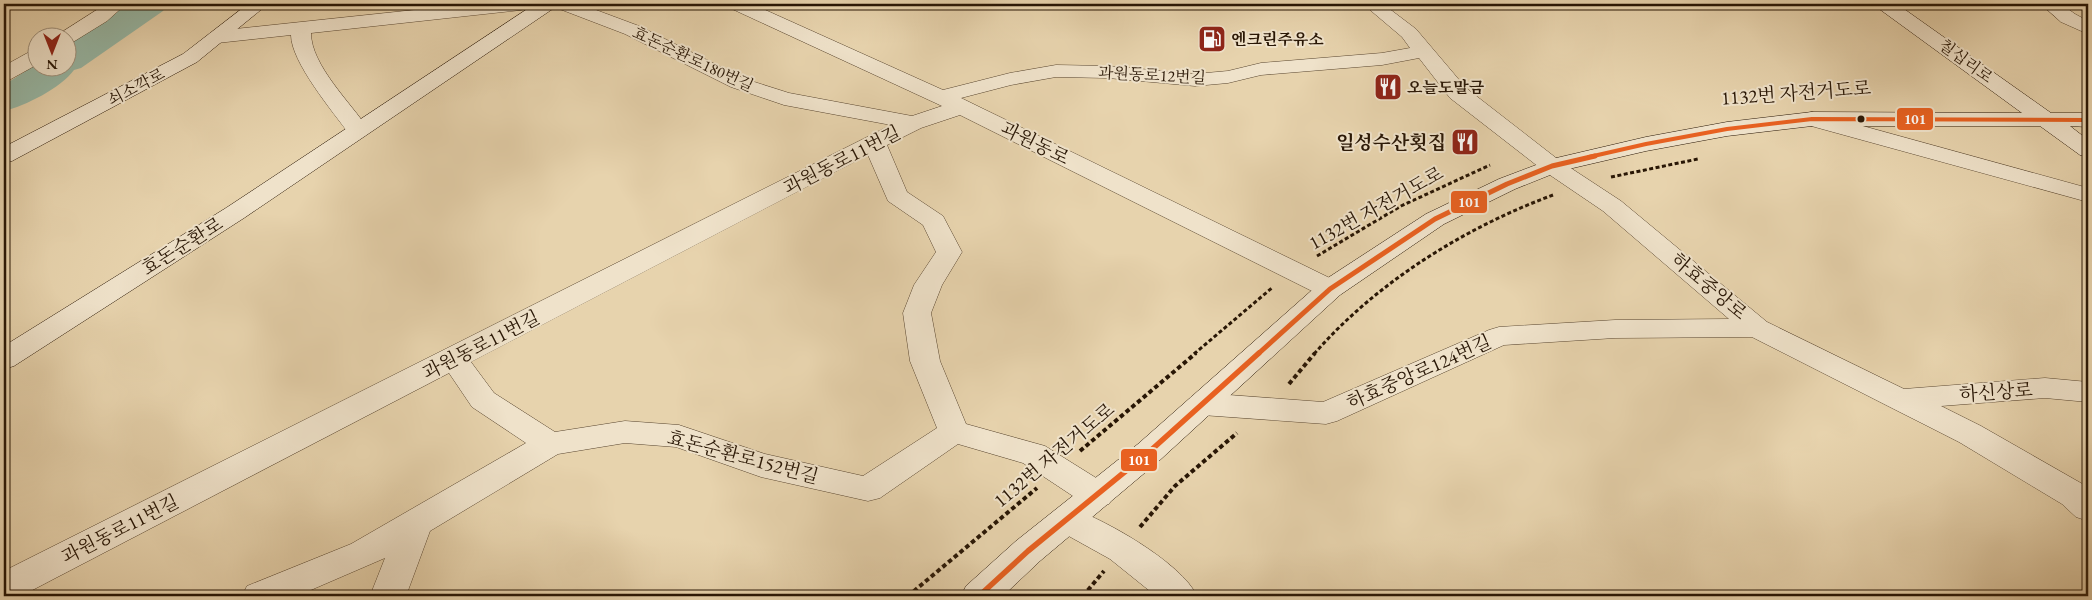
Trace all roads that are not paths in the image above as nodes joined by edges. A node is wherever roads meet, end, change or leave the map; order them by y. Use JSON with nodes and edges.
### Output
{"nodes":[{"id":1,"x":117,"y":4,"type":"edge"},
{"id":2,"x":259,"y":4,"type":"edge"},
{"id":3,"x":521,"y":4,"type":"edge"},
{"id":4,"x":546,"y":4,"type":"edge"},
{"id":5,"x":564,"y":4,"type":"edge"},
{"id":6,"x":737,"y":4,"type":"edge"},
{"id":7,"x":1372,"y":4,"type":"edge"},
{"id":8,"x":1885,"y":4,"type":"edge"},
{"id":9,"x":2050,"y":4,"type":"edge"},
{"id":10,"x":301,"y":28,"type":"junction"},
{"id":11,"x":2088,"y":28,"type":"edge"},
{"id":12,"x":78,"y":31,"type":"edge"},
{"id":13,"x":217,"y":37,"type":"junction"},
{"id":14,"x":1424,"y":51,"type":"junction"},
{"id":15,"x":28,"y":61,"type":"edge"},
{"id":16,"x":4,"y":75,"type":"edge"},
{"id":17,"x":951,"y":102,"type":"junction"},
{"id":18,"x":1812,"y":119,"type":"junction"},
{"id":19,"x":2046,"y":119,"type":"junction"},
{"id":20,"x":2088,"y":120,"type":"edge"},
{"id":21,"x":913,"y":123,"type":"junction"},
{"id":22,"x":358,"y":130,"type":"junction"},
{"id":23,"x":875,"y":144,"type":"junction"},
{"id":24,"x":2088,"y":150,"type":"edge"},
{"id":25,"x":4,"y":156,"type":"edge"},
{"id":26,"x":1546,"y":169,"type":"junction"},
{"id":27,"x":2088,"y":195,"type":"edge"},
{"id":28,"x":1330,"y":289,"type":"junction"},
{"id":29,"x":1757,"y":328,"type":"junction"},
{"id":30,"x":4,"y":358,"type":"edge"},
{"id":31,"x":454,"y":359,"type":"junction"},
{"id":32,"x":2088,"y":392,"type":"edge"},
{"id":33,"x":1903,"y":399,"type":"junction"},
{"id":34,"x":1202,"y":404,"type":"junction"},
{"id":35,"x":954,"y":432,"type":"junction"},
{"id":36,"x":550,"y":444,"type":"junction"},
{"id":37,"x":1097,"y":495,"type":"junction"},
{"id":38,"x":2088,"y":508,"type":"edge"},
{"id":39,"x":1068,"y":520,"type":"junction"},
{"id":40,"x":416,"y":523,"type":"junction"},
{"id":41,"x":4,"y":588,"type":"edge"},
{"id":42,"x":260,"y":596,"type":"edge"},
{"id":43,"x":388,"y":596,"type":"edge"},
{"id":44,"x":979,"y":596,"type":"edge"},
{"id":45,"x":1179,"y":596,"type":"edge"}],
"edges":[{"from":1,"to":12,"type":"street"},
{"from":2,"to":13,"type":"street","name":"쇠소깍로"},
{"from":3,"to":10,"type":"street"},
{"from":4,"to":22,"type":"street","name":"효돈순환로"},
{"from":5,"to":21,"type":"street","name":"효돈순환로180번길"},
{"from":6,"to":17,"type":"street","name":"과원동로"},
{"from":7,"to":14,"type":"street","name":"하효중앙로"},
{"from":8,"to":19,"type":"street","name":"칠십리로"},
{"from":9,"to":11,"type":"street"},
{"from":10,"to":13,"type":"street"},
{"from":10,"to":22,"type":"street"},
{"from":13,"to":25,"type":"street","name":"쇠소깍로"},
{"from":14,"to":17,"type":"street","name":"과원동로12번길"},
{"from":14,"to":26,"type":"street","name":"하효중앙로"},
{"from":15,"to":16,"type":"street"},
{"from":17,"to":21,"type":"street","name":"과원동로11번길"},
{"from":17,"to":28,"type":"street","name":"과원동로"},
{"from":18,"to":19,"type":"street"},
{"from":18,"to":26,"type":"street"},
{"from":18,"to":27,"type":"street"},
{"from":19,"to":20,"type":"street"},
{"from":19,"to":24,"type":"street"},
{"from":21,"to":23,"type":"street","name":"과원동로11번길"},
{"from":22,"to":30,"type":"street","name":"효돈순환로"},
{"from":23,"to":31,"type":"street","name":"과원동로11번길"},
{"from":23,"to":35,"type":"street"},
{"from":26,"to":28,"type":"street"},
{"from":26,"to":29,"type":"street","name":"하효중앙로"},
{"from":28,"to":34,"type":"street"},
{"from":29,"to":33,"type":"street","name":"하효중앙로"},
{"from":29,"to":34,"type":"street","name":"하효중앙로124번길"},
{"from":31,"to":36,"type":"street"},
{"from":31,"to":41,"type":"street","name":"과원동로11번길"},
{"from":32,"to":33,"type":"street","name":"하신상로"},
{"from":33,"to":38,"type":"street","name":"하효중앙로"},
{"from":34,"to":37,"type":"street"},
{"from":35,"to":36,"type":"street","name":"효돈순환로152번길"},
{"from":35,"to":37,"type":"street"},
{"from":36,"to":40,"type":"street","name":"효돈순환로152번길"},
{"from":37,"to":39,"type":"street"},
{"from":39,"to":44,"type":"street"},
{"from":39,"to":45,"type":"street"},
{"from":40,"to":42,"type":"street","name":"효돈순환로152번길"},
{"from":40,"to":43,"type":"street"}]}
